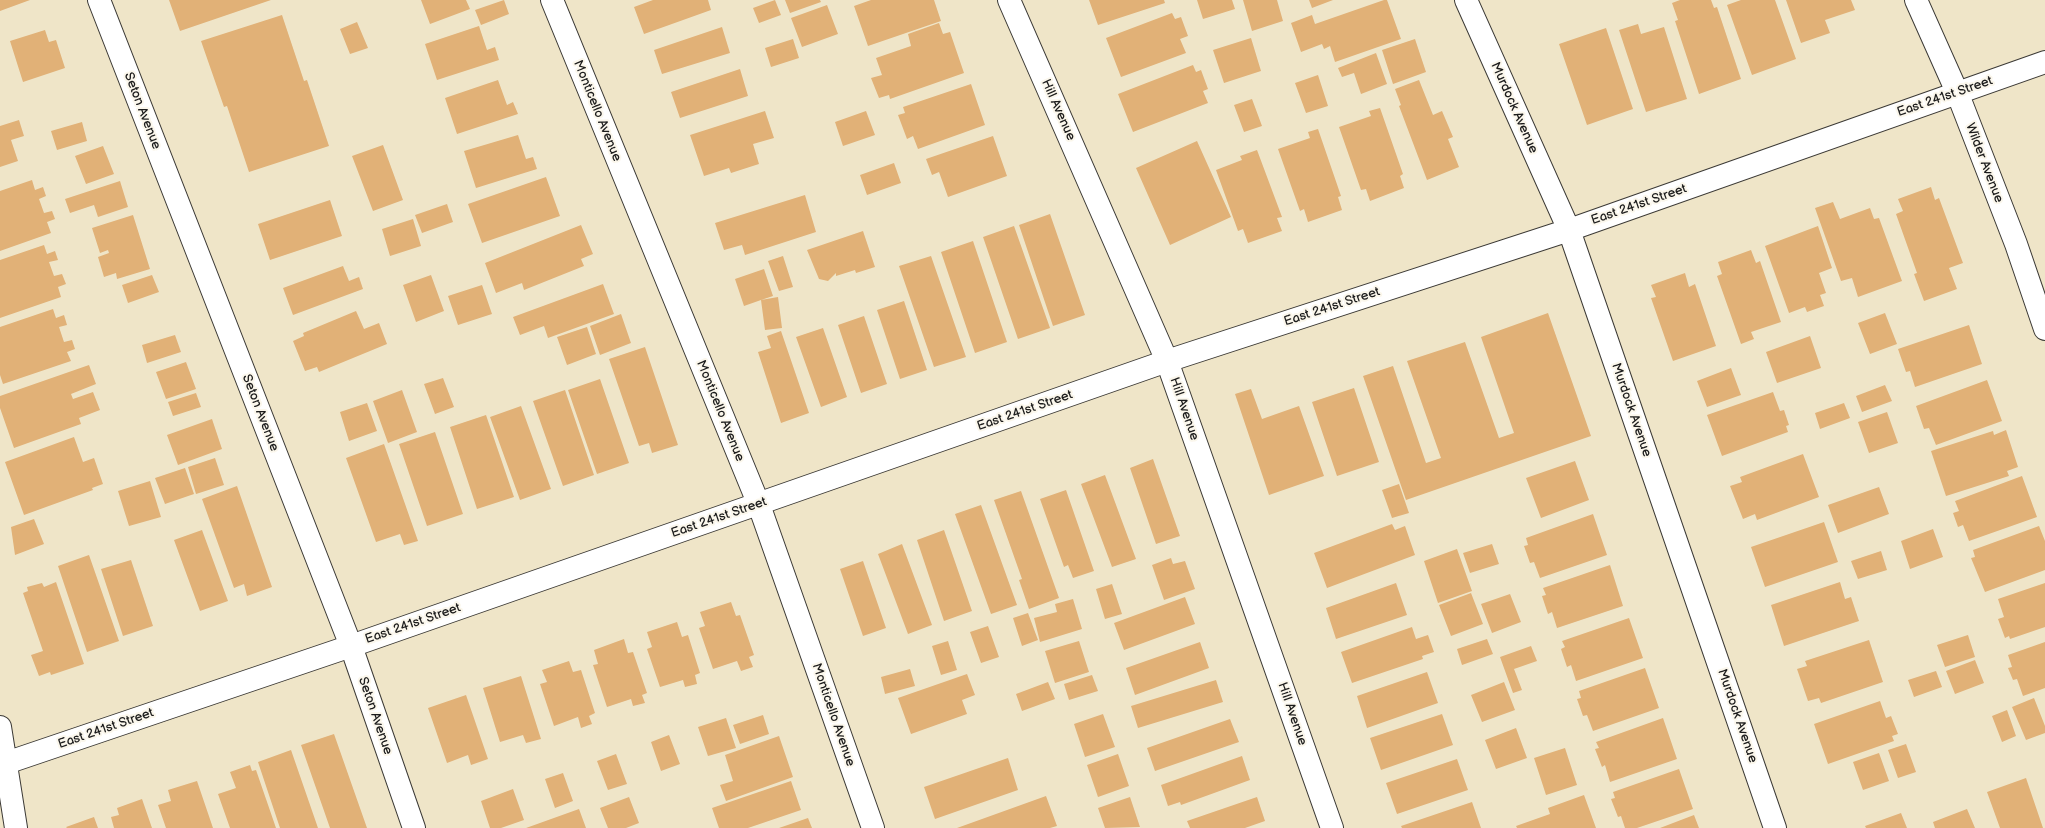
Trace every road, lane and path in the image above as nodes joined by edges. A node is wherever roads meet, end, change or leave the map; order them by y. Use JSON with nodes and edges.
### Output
{"nodes":[{"id":1,"x":99,"y":0,"type":"edge"},
{"id":2,"x":552,"y":0,"type":"edge"},
{"id":3,"x":1009,"y":0,"type":"edge"},
{"id":4,"x":1466,"y":0,"type":"edge"},
{"id":5,"x":1916,"y":0,"type":"edge"},
{"id":6,"x":2045,"y":62,"type":"edge"},
{"id":7,"x":1957,"y":92,"type":"junction"},
{"id":8,"x":1569,"y":230,"type":"junction"},
{"id":9,"x":2045,"y":329,"type":"edge"},
{"id":10,"x":1168,"y":361,"type":"junction"},
{"id":11,"x":759,"y":504,"type":"junction"},
{"id":12,"x":351,"y":646,"type":"junction"},
{"id":13,"x":0,"y":727,"type":"edge"},
{"id":14,"x":3,"y":764,"type":"edge"},
{"id":15,"x":16,"y":828,"type":"edge"},
{"id":16,"x":414,"y":828,"type":"edge"},
{"id":17,"x":873,"y":828,"type":"edge"},
{"id":18,"x":1332,"y":828,"type":"edge"},
{"id":19,"x":1776,"y":828,"type":"edge"}],
"edges":[{"from":1,"to":12,"type":"street","name":"Seton Avenue"},
{"from":2,"to":11,"type":"street","name":"Monticello Avenue"},
{"from":3,"to":10,"type":"street","name":"Hill Avenue"},
{"from":4,"to":8,"type":"street","name":"Murdock Avenue"},
{"from":5,"to":7,"type":"street","name":"Wilder Avenue"},
{"from":6,"to":7,"type":"street","name":"East 241st Street"},
{"from":7,"to":8,"type":"street","name":"East 241st Street"},
{"from":7,"to":9,"type":"street","name":"Wilder Avenue"},
{"from":8,"to":10,"type":"street","name":"East 241st Street"},
{"from":8,"to":19,"type":"street","name":"Murdock Avenue"},
{"from":10,"to":11,"type":"street","name":"East 241st Street"},
{"from":10,"to":18,"type":"street","name":"Hill Avenue"},
{"from":11,"to":12,"type":"street","name":"East 241st Street"},
{"from":11,"to":17,"type":"street","name":"Monticello Avenue"},
{"from":12,"to":14,"type":"street","name":"East 241st Street"},
{"from":12,"to":16,"type":"street","name":"Seton Avenue"},
{"from":13,"to":14,"type":"street"},
{"from":14,"to":15,"type":"street"}]}
